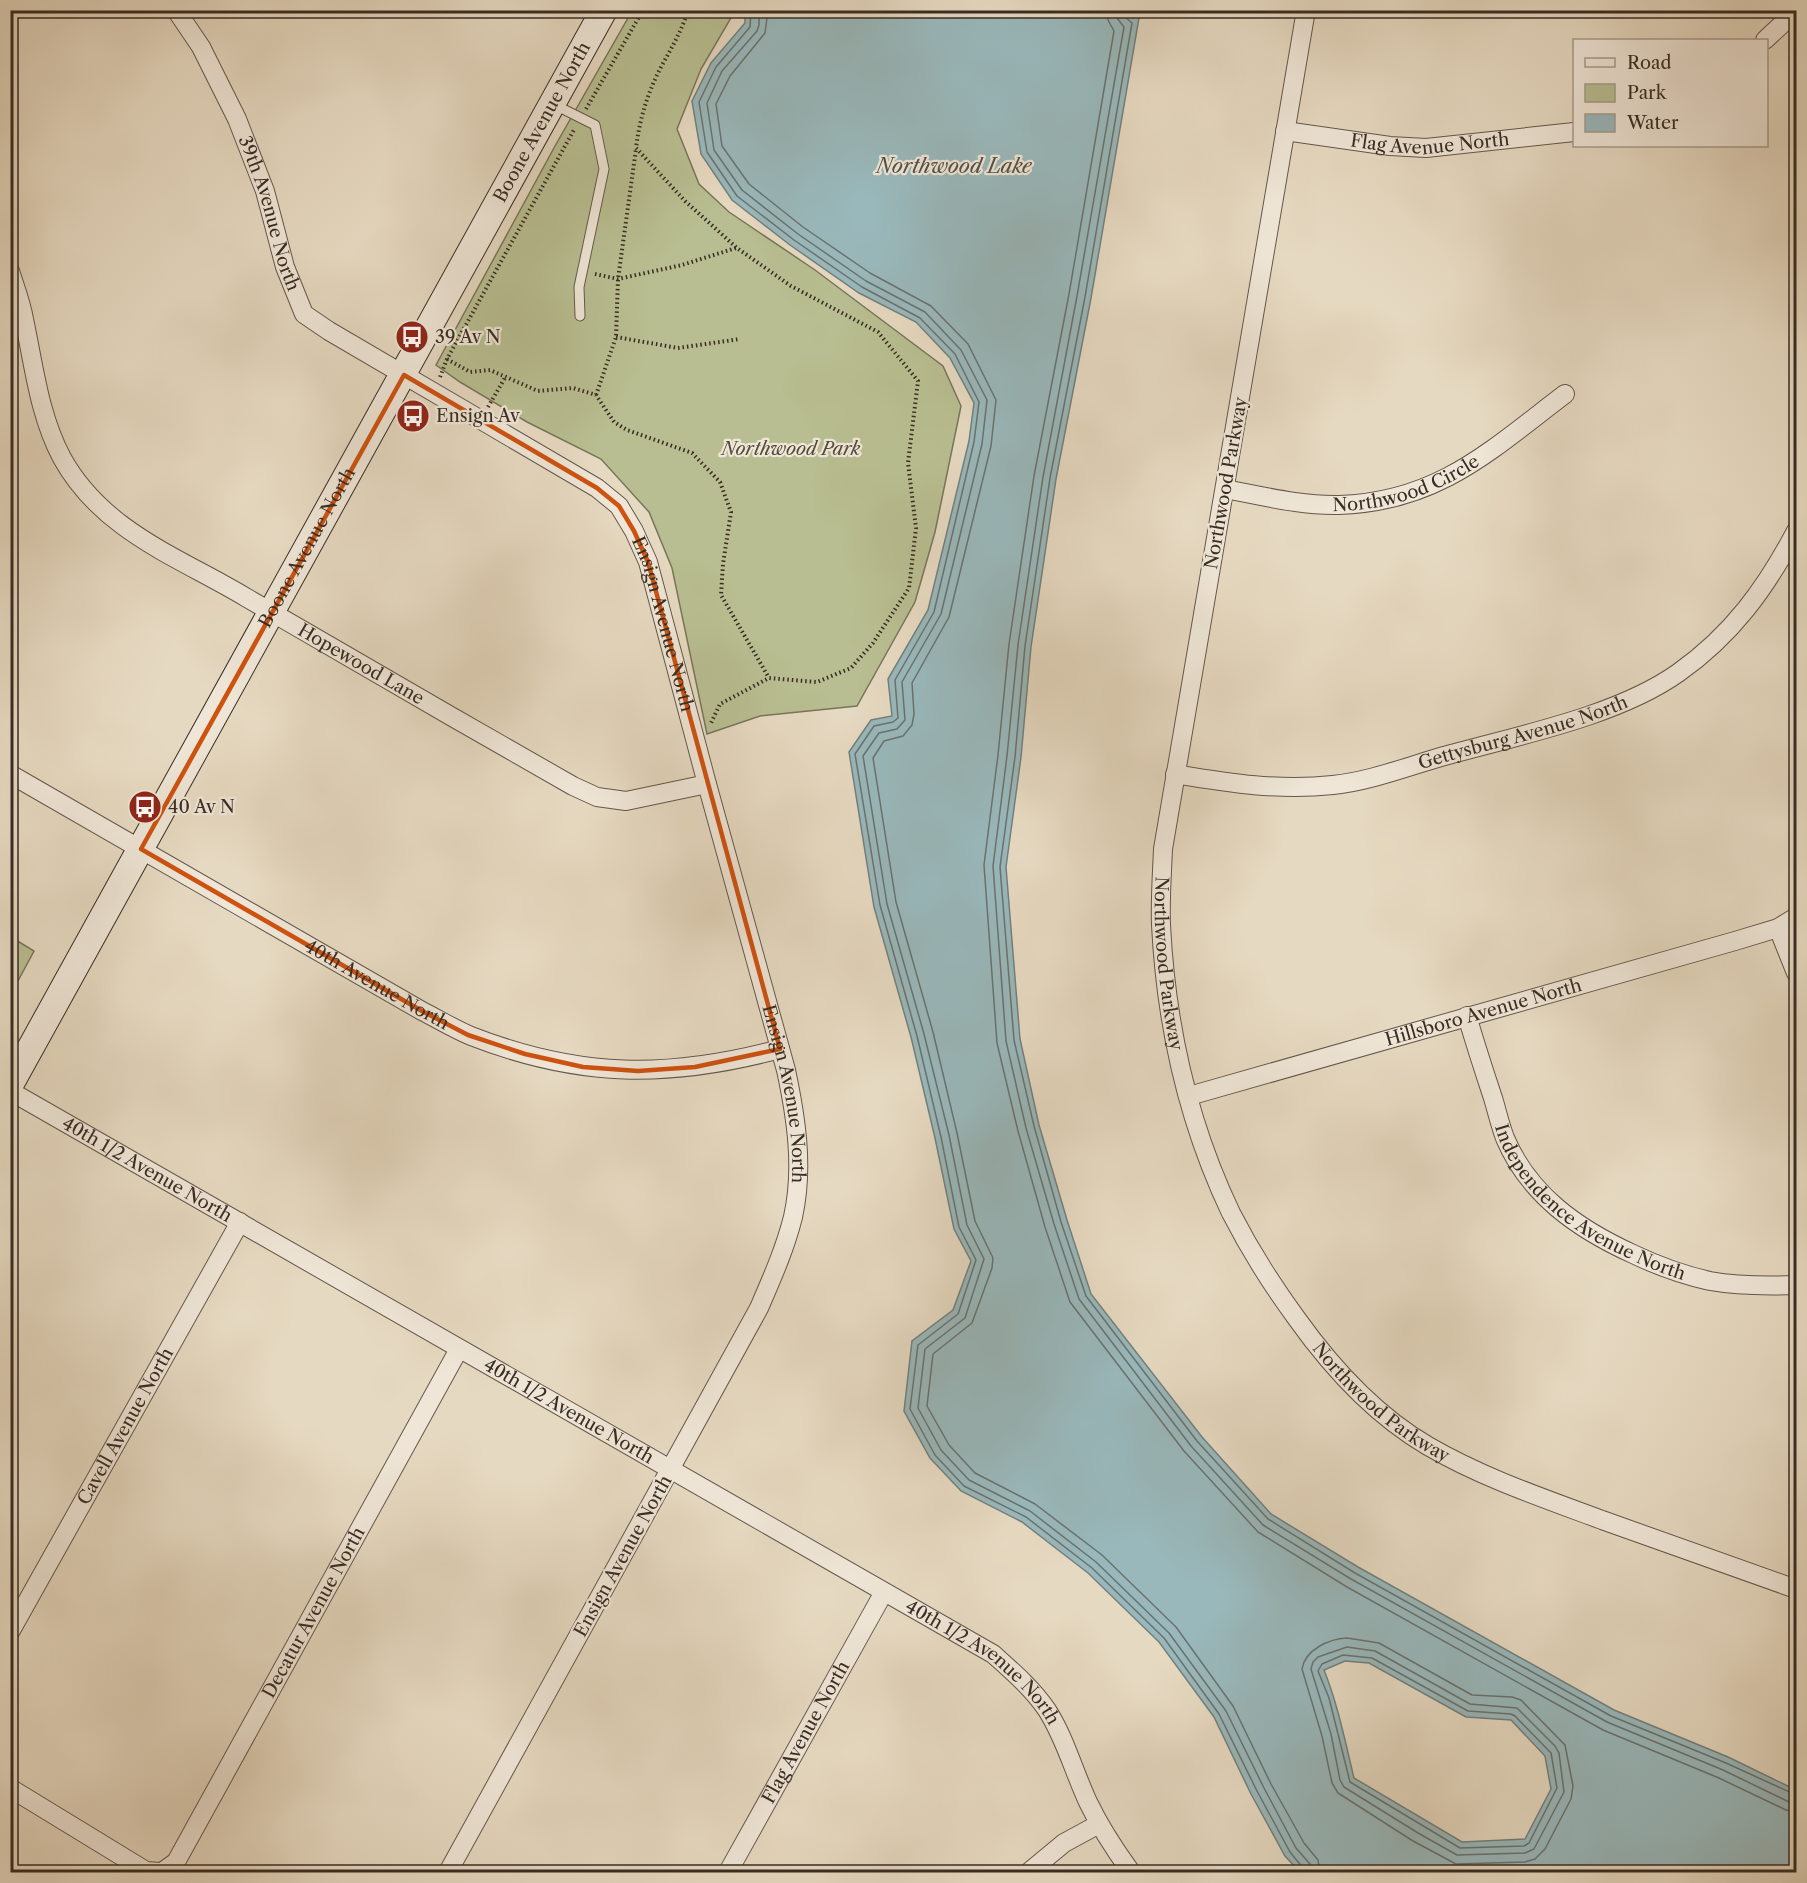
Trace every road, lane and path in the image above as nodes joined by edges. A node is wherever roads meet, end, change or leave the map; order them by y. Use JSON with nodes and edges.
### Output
{"nodes":[{"id":1,"x":176,"y":10,"type":"edge"},
{"id":2,"x":604,"y":10,"type":"edge"},
{"id":3,"x":643,"y":10,"type":"edge"},
{"id":4,"x":688,"y":10,"type":"edge"},
{"id":5,"x":1306,"y":10,"type":"edge"},
{"id":6,"x":1797,"y":11,"type":"edge"},
{"id":7,"x":1766,"y":39,"type":"edge"},
{"id":8,"x":553,"y":104,"type":"junction"},
{"id":9,"x":581,"y":118,"type":"junction"},
{"id":10,"x":1285,"y":131,"type":"junction"},
{"id":11,"x":1573,"y":132,"type":"edge"},
{"id":12,"x":636,"y":148,"type":"junction"},
{"id":13,"x":737,"y":248,"type":"junction"},
{"id":14,"x":10,"y":271,"type":"edge"},
{"id":15,"x":582,"y":271,"type":"junction"},
{"id":16,"x":618,"y":279,"type":"junction"},
{"id":17,"x":580,"y":316,"type":"dead end"},
{"id":18,"x":616,"y":337,"type":"junction"},
{"id":19,"x":740,"y":339,"type":"dead end"},
{"id":20,"x":447,"y":359,"type":"junction"},
{"id":21,"x":404,"y":375,"type":"junction"},
{"id":22,"x":506,"y":376,"type":"junction"},
{"id":23,"x":433,"y":392,"type":"junction"},
{"id":24,"x":1565,"y":394,"type":"dead end"},
{"id":25,"x":596,"y":395,"type":"junction"},
{"id":26,"x":480,"y":420,"type":"junction"},
{"id":27,"x":1225,"y":489,"type":"junction"},
{"id":28,"x":1797,"y":531,"type":"edge"},
{"id":29,"x":272,"y":613,"type":"junction"},
{"id":30,"x":769,"y":678,"type":"junction"},
{"id":31,"x":692,"y":727,"type":"junction"},
{"id":32,"x":10,"y":774,"type":"edge"},
{"id":33,"x":1175,"y":774,"type":"junction"},
{"id":34,"x":707,"y":784,"type":"junction"},
{"id":35,"x":141,"y":849,"type":"junction"},
{"id":36,"x":1797,"y":917,"type":"edge"},
{"id":37,"x":1778,"y":928,"type":"junction"},
{"id":38,"x":1797,"y":973,"type":"edge"},
{"id":39,"x":1467,"y":1016,"type":"junction"},
{"id":40,"x":780,"y":1049,"type":"junction"},
{"id":41,"x":10,"y":1085,"type":"edge"},
{"id":42,"x":10,"y":1090,"type":"edge"},
{"id":43,"x":1188,"y":1096,"type":"junction"},
{"id":44,"x":240,"y":1222,"type":"junction"},
{"id":45,"x":1797,"y":1285,"type":"edge"},
{"id":46,"x":459,"y":1348,"type":"junction"},
{"id":47,"x":670,"y":1470,"type":"junction"},
{"id":48,"x":1797,"y":1589,"type":"edge"},
{"id":49,"x":884,"y":1592,"type":"junction"},
{"id":50,"x":10,"y":1632,"type":"edge"},
{"id":51,"x":10,"y":1788,"type":"edge"},
{"id":52,"x":1099,"y":1824,"type":"junction"},
{"id":53,"x":161,"y":1872,"type":"edge"},
{"id":54,"x":448,"y":1872,"type":"edge"},
{"id":55,"x":728,"y":1872,"type":"edge"},
{"id":56,"x":1029,"y":1872,"type":"edge"},
{"id":57,"x":1131,"y":1872,"type":"edge"}],
"edges":[{"from":1,"to":21,"type":"street","name":"39th Avenue North"},
{"from":2,"to":8,"type":"street","name":"Boone Avenue North"},
{"from":3,"to":9,"type":"path"},
{"from":4,"to":12,"type":"path"},
{"from":5,"to":10,"type":"street","name":"Northwood Parkway"},
{"from":6,"to":7,"type":"street"},
{"from":8,"to":9,"type":"lane"},
{"from":8,"to":21,"type":"street","name":"Boone Avenue North"},
{"from":9,"to":15,"type":"lane"},
{"from":9,"to":20,"type":"path"},
{"from":10,"to":11,"type":"street","name":"Flag Avenue North"},
{"from":10,"to":27,"type":"street","name":"Northwood Parkway"},
{"from":12,"to":13,"type":"path"},
{"from":12,"to":16,"type":"path"},
{"from":13,"to":16,"type":"path"},
{"from":13,"to":30,"type":"path"},
{"from":14,"to":29,"type":"street","name":"Hopewood Lane"},
{"from":15,"to":16,"type":"path"},
{"from":15,"to":17,"type":"lane"},
{"from":16,"to":18,"type":"path"},
{"from":18,"to":19,"type":"path"},
{"from":18,"to":25,"type":"path"},
{"from":20,"to":22,"type":"path"},
{"from":20,"to":23,"type":"path"},
{"from":21,"to":23,"type":"street","name":"Ensign Avenue North"},
{"from":21,"to":29,"type":"street","name":"Boone Avenue North"},
{"from":22,"to":25,"type":"path"},
{"from":22,"to":26,"type":"path"},
{"from":23,"to":26,"type":"street","name":"Ensign Avenue North"},
{"from":24,"to":27,"type":"street","name":"Northwood Circle"},
{"from":25,"to":30,"type":"path"},
{"from":26,"to":31,"type":"street","name":"Ensign Avenue North"},
{"from":27,"to":33,"type":"street","name":"Northwood Parkway"},
{"from":28,"to":33,"type":"street","name":"Gettysburg Avenue North"},
{"from":29,"to":34,"type":"street","name":"Hopewood Lane"},
{"from":29,"to":35,"type":"street","name":"Boone Avenue North"},
{"from":30,"to":31,"type":"path"},
{"from":31,"to":34,"type":"street","name":"Ensign Avenue North"},
{"from":32,"to":35,"type":"street","name":"40th Avenue North"},
{"from":33,"to":43,"type":"street","name":"Northwood Parkway"},
{"from":34,"to":40,"type":"street","name":"Ensign Avenue North"},
{"from":35,"to":40,"type":"street","name":"40th Avenue North"},
{"from":35,"to":41,"type":"street","name":"Boone Avenue North"},
{"from":36,"to":37,"type":"street","name":"Hillsboro Avenue North"},
{"from":37,"to":38,"type":"street"},
{"from":37,"to":39,"type":"street","name":"Hillsboro Avenue North"},
{"from":39,"to":43,"type":"street","name":"Hillsboro Avenue North"},
{"from":39,"to":45,"type":"street","name":"Independence Avenue North"},
{"from":40,"to":47,"type":"street","name":"Ensign Avenue North"},
{"from":42,"to":44,"type":"street","name":"40th 1/2 Avenue North"},
{"from":43,"to":48,"type":"street","name":"Northwood Parkway"},
{"from":44,"to":46,"type":"street","name":"40th 1/2 Avenue North"},
{"from":44,"to":50,"type":"street","name":"Cavell Avenue North"},
{"from":46,"to":47,"type":"street","name":"40th 1/2 Avenue North"},
{"from":46,"to":53,"type":"street","name":"Decatur Avenue North"},
{"from":47,"to":49,"type":"street","name":"40th 1/2 Avenue North"},
{"from":47,"to":54,"type":"street","name":"Ensign Avenue North"},
{"from":49,"to":52,"type":"street","name":"40th 1/2 Avenue North"},
{"from":49,"to":55,"type":"street","name":"Flag Avenue North"},
{"from":51,"to":53,"type":"street"},
{"from":52,"to":56,"type":"street"},
{"from":52,"to":57,"type":"street","name":"40th 1/2 Avenue North"}]}
